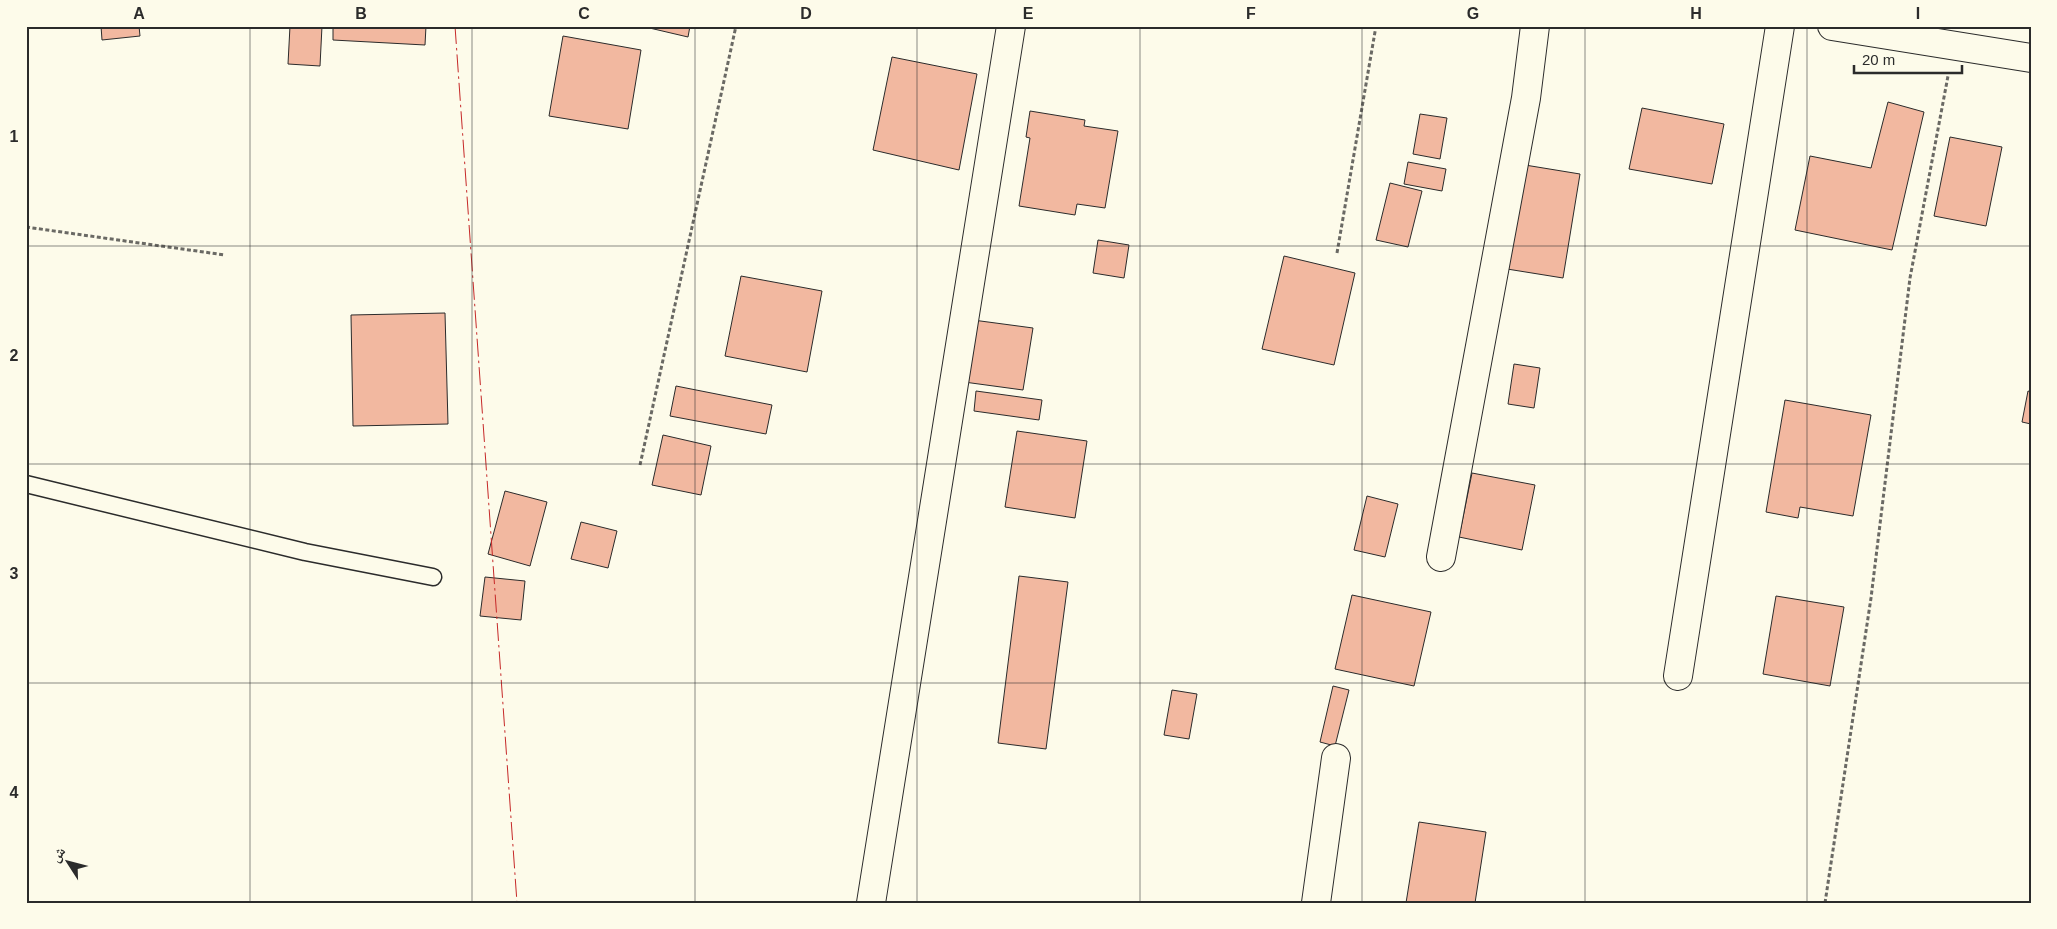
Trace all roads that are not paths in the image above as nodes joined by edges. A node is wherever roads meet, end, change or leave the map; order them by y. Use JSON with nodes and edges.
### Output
{"nodes":[{"id":1,"x":1011,"y":26,"type":"edge"},
{"id":2,"x":1535,"y":26,"type":"edge"},
{"id":3,"x":1780,"y":26,"type":"edge"},
{"id":4,"x":1832,"y":26,"type":"edge"},
{"id":5,"x":2031,"y":58,"type":"edge"},
{"id":6,"x":26,"y":484,"type":"edge"},
{"id":7,"x":1441,"y":557,"type":"dead end"},
{"id":8,"x":433,"y":577,"type":"dead end"},
{"id":9,"x":1678,"y":676,"type":"dead end"},
{"id":10,"x":1336,"y":758,"type":"dead end"},
{"id":11,"x":871,"y":903,"type":"edge"},
{"id":12,"x":1316,"y":903,"type":"edge"}],
"edges":[{"from":1,"to":11,"type":"street"},
{"from":2,"to":7,"type":"street"},
{"from":3,"to":9,"type":"street"},
{"from":4,"to":5,"type":"street"},
{"from":6,"to":8,"type":"lane"},
{"from":10,"to":12,"type":"street"}]}
